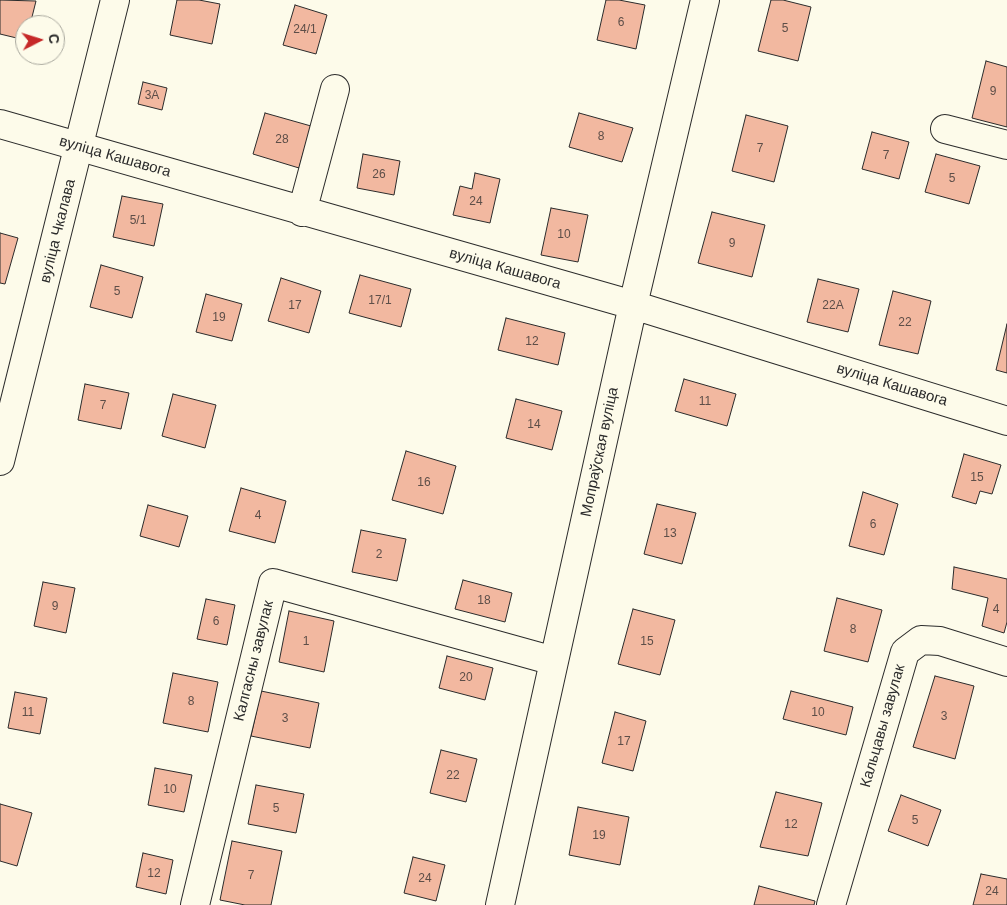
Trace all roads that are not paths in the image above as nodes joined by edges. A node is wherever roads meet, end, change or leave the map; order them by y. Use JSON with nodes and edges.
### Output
{"nodes":[{"id":1,"x":114,"y":0,"type":"edge"},
{"id":2,"x":705,"y":0,"type":"edge"},
{"id":3,"x":335,"y":89,"type":"dead end"},
{"id":4,"x":0,"y":124,"type":"edge"},
{"id":5,"x":945,"y":128,"type":"dead end"},
{"id":6,"x":1007,"y":145,"type":"edge"},
{"id":7,"x":80,"y":147,"type":"junction"},
{"id":8,"x":302,"y":212,"type":"junction"},
{"id":9,"x":633,"y":305,"type":"junction"},
{"id":10,"x":1007,"y":421,"type":"edge"},
{"id":11,"x":0,"y":461,"type":"edge"},
{"id":12,"x":554,"y":661,"type":"junction"},
{"id":13,"x":1007,"y":662,"type":"edge"},
{"id":14,"x":195,"y":905,"type":"edge"},
{"id":15,"x":500,"y":905,"type":"edge"},
{"id":16,"x":832,"y":905,"type":"edge"}],
"edges":[{"from":1,"to":7,"type":"street","name":"вуліца Чкалава"},
{"from":2,"to":9,"type":"street","name":"Мопраўская вуліца"},
{"from":3,"to":8,"type":"street"},
{"from":4,"to":7,"type":"street","name":"вуліца Кашавога"},
{"from":5,"to":6,"type":"street"},
{"from":7,"to":8,"type":"street","name":"вуліца Кашавога"},
{"from":7,"to":11,"type":"street","name":"вуліца Чкалава"},
{"from":8,"to":9,"type":"street","name":"вуліца Кашавога"},
{"from":9,"to":10,"type":"street","name":"вуліца Кашавога"},
{"from":9,"to":12,"type":"street","name":"Мопраўская вуліца"},
{"from":12,"to":14,"type":"street","name":"Калгасны завулак"},
{"from":12,"to":15,"type":"street","name":"Мопраўская вуліца"},
{"from":13,"to":16,"type":"street","name":"Кальцавы завулак"}]}
